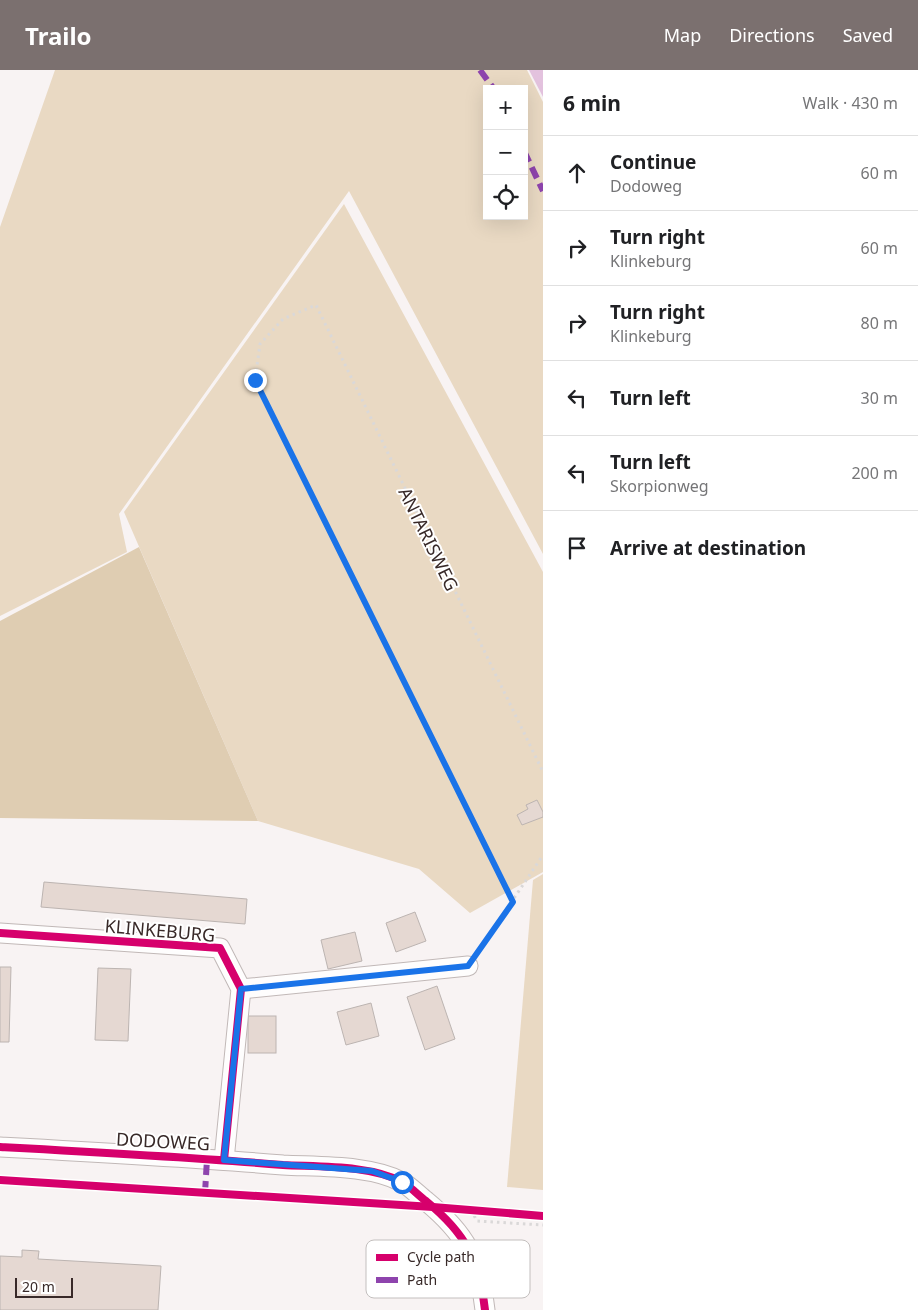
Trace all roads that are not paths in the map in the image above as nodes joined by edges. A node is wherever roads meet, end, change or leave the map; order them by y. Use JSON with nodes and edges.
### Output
{"nodes":[{"id":1,"x":0,"y":933,"type":"edge"},
{"id":2,"x":468,"y":966,"type":"road end"},
{"id":3,"x":241,"y":989,"type":"junction"},
{"id":4,"x":0,"y":1147,"type":"edge"},
{"id":5,"x":224,"y":1160,"type":"junction"},
{"id":6,"x":463,"y":1240,"type":"edge"}],
"edges":[{"from":1,"to":3,"type":"street","name":"KLINKEBURG"},
{"from":2,"to":3,"type":"street"},
{"from":3,"to":5,"type":"street"},
{"from":4,"to":5,"type":"street","name":"DODOWEG"},
{"from":5,"to":6,"type":"street","name":"DODOWEG"}]}
